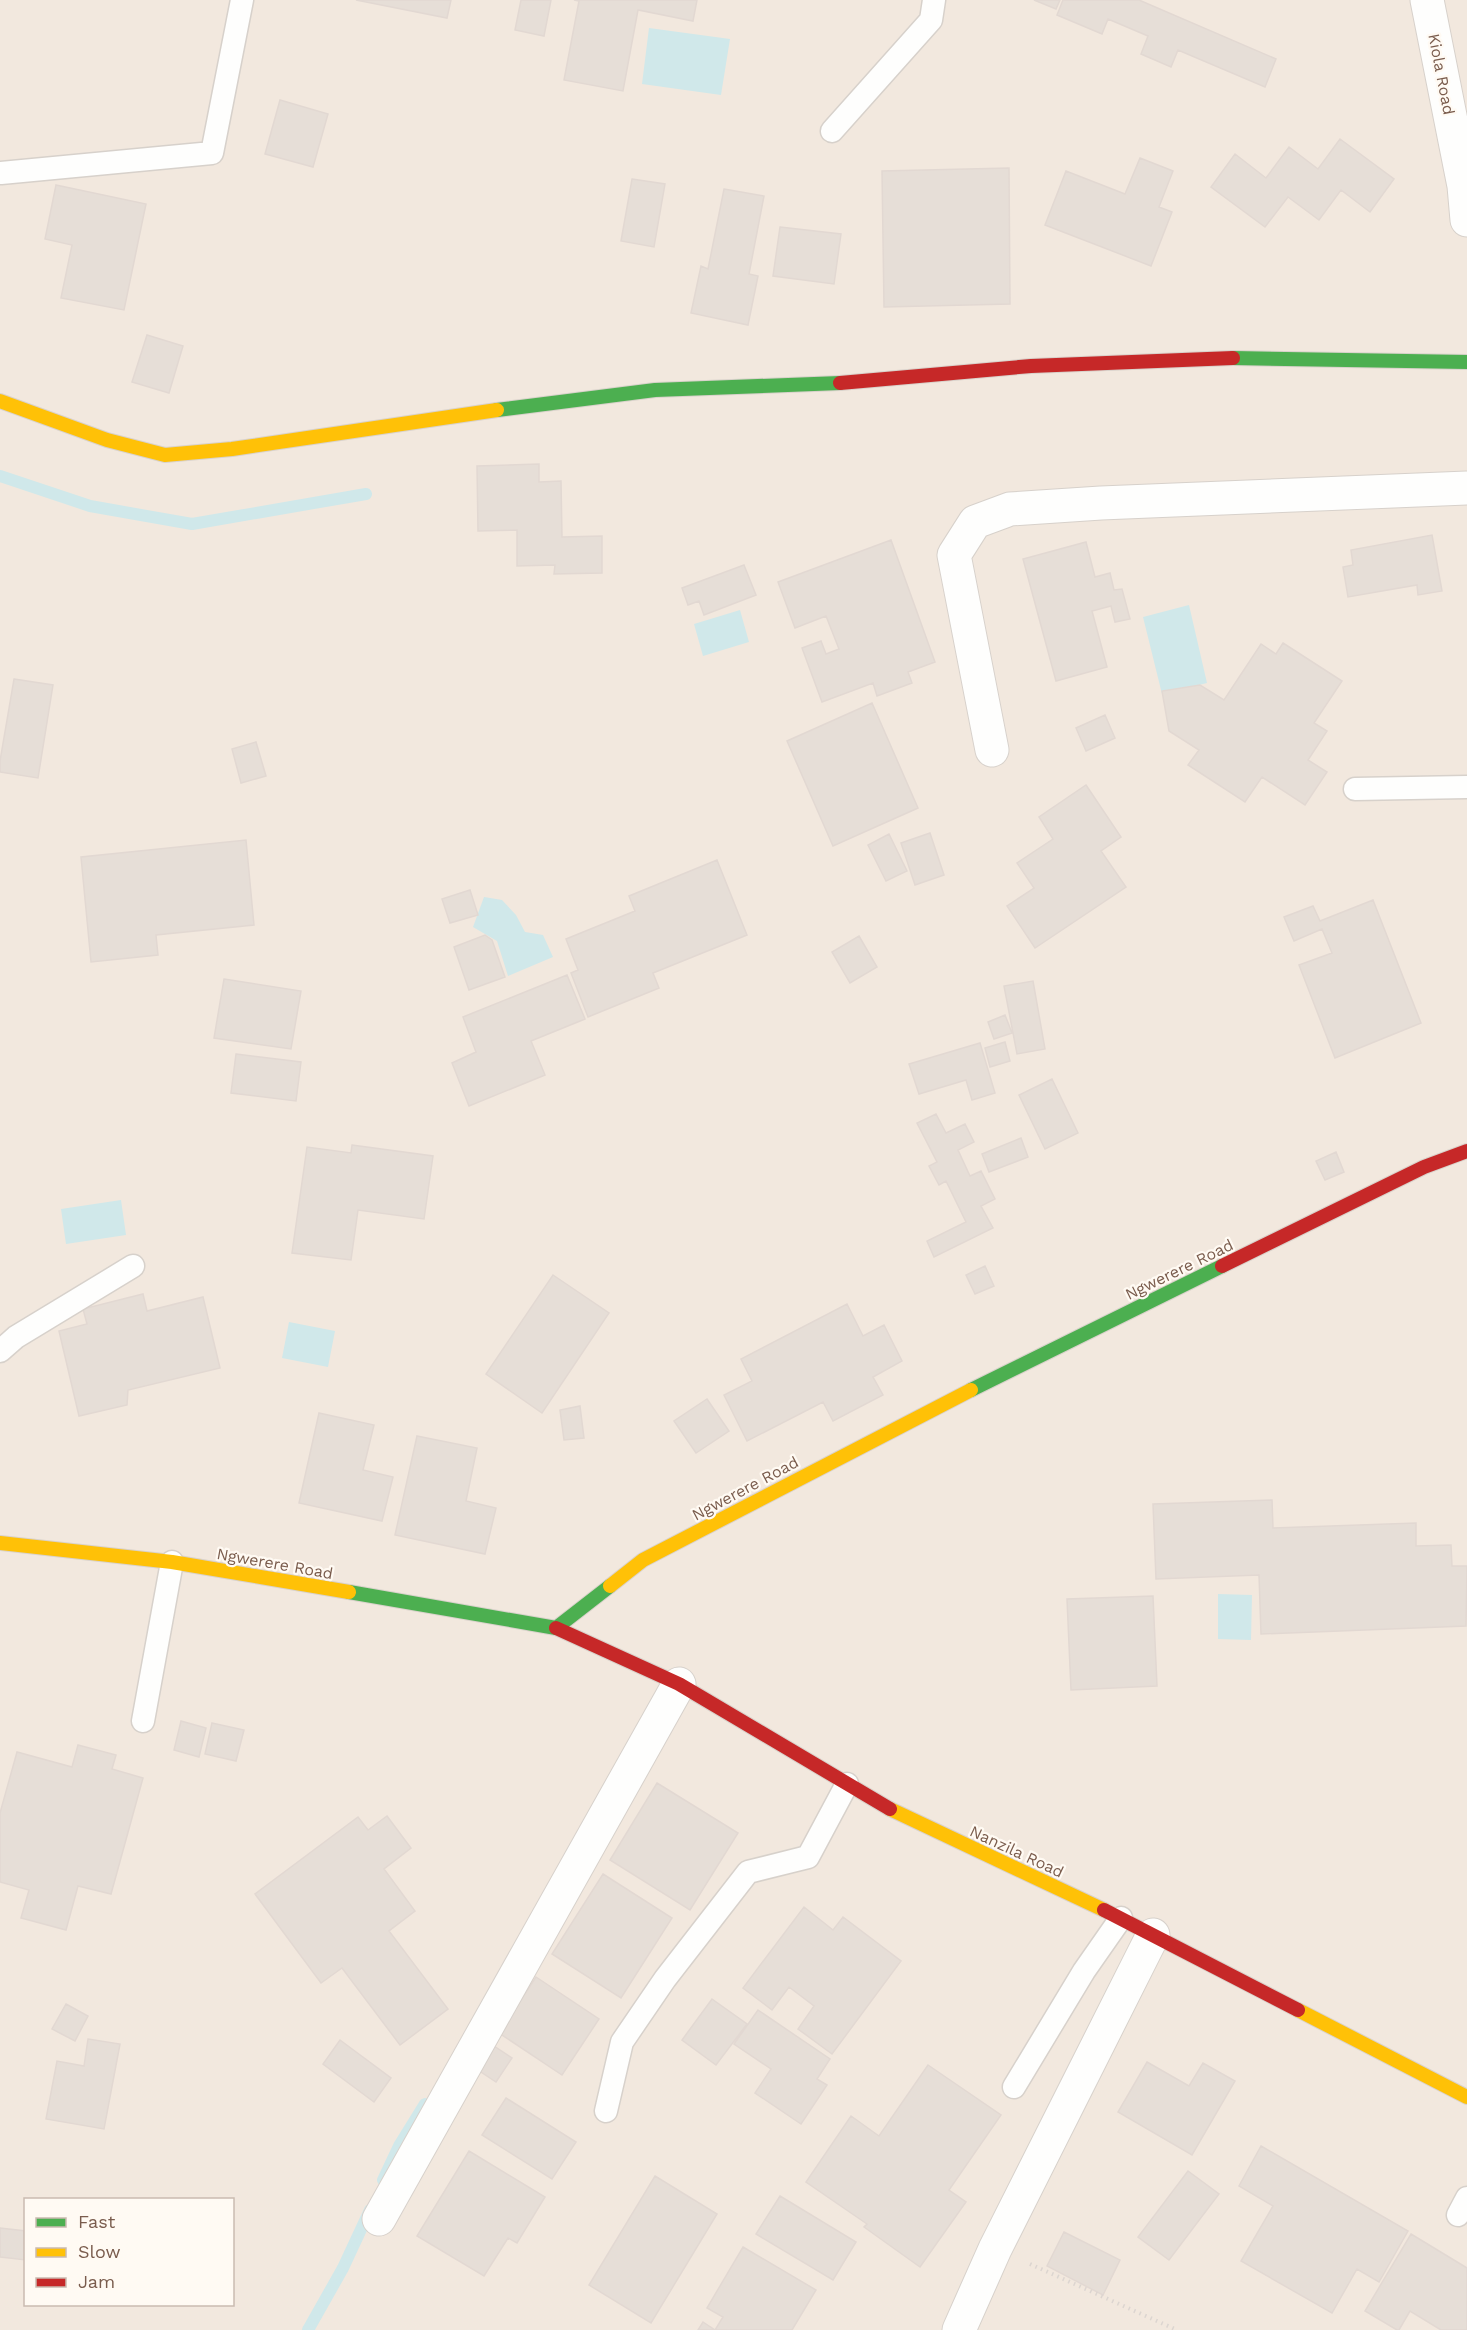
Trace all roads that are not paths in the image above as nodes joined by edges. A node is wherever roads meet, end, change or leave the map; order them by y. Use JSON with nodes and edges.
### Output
{"nodes":[{"id":1,"x":242,"y":0,"type":"edge"},
{"id":2,"x":934,"y":0,"type":"edge"},
{"id":3,"x":1427,"y":0,"type":"edge"},
{"id":4,"x":832,"y":131,"type":"dead end"},
{"id":5,"x":1,"y":173,"type":"edge"},
{"id":6,"x":1465,"y":186,"type":"edge"},
{"id":7,"x":1467,"y":220,"type":"edge"},
{"id":8,"x":1467,"y":362,"type":"edge"},
{"id":9,"x":0,"y":401,"type":"edge"},
{"id":10,"x":1467,"y":488,"type":"edge"},
{"id":11,"x":992,"y":750,"type":"dead end"},
{"id":12,"x":1467,"y":787,"type":"edge"},
{"id":13,"x":1355,"y":789,"type":"dead end"},
{"id":14,"x":1467,"y":1150,"type":"edge"},
{"id":15,"x":133,"y":1266,"type":"dead end"},
{"id":16,"x":0,"y":1350,"type":"edge"},
{"id":17,"x":0,"y":1544,"type":"edge"},
{"id":18,"x":172,"y":1562,"type":"junction"},
{"id":19,"x":556,"y":1628,"type":"junction"},
{"id":20,"x":679,"y":1684,"type":"junction"},
{"id":21,"x":143,"y":1721,"type":"dead end"},
{"id":22,"x":847,"y":1784,"type":"junction"},
{"id":23,"x":1121,"y":1918,"type":"junction"},
{"id":24,"x":1153,"y":1935,"type":"junction"},
{"id":25,"x":1014,"y":2087,"type":"dead end"},
{"id":26,"x":1467,"y":2097,"type":"edge"},
{"id":27,"x":606,"y":2111,"type":"dead end"},
{"id":28,"x":379,"y":2219,"type":"dead end"},
{"id":29,"x":959,"y":2330,"type":"edge"}],
"edges":[{"from":1,"to":5,"type":"lane"},
{"from":2,"to":4,"type":"lane"},
{"from":3,"to":6,"type":"street","name":"Kiola Road"},
{"from":6,"to":7,"type":"street","name":"Kiola Road"},
{"from":8,"to":9,"type":"street"},
{"from":10,"to":11,"type":"street"},
{"from":12,"to":13,"type":"lane"},
{"from":14,"to":19,"type":"street","name":"Ngwerere Road"},
{"from":15,"to":16,"type":"lane"},
{"from":17,"to":18,"type":"street","name":"Ngwerere Road"},
{"from":18,"to":19,"type":"street","name":"Ngwerere Road"},
{"from":18,"to":21,"type":"lane"},
{"from":19,"to":20,"type":"street","name":"Nanzila Road"},
{"from":20,"to":22,"type":"street","name":"Nanzila Road"},
{"from":20,"to":28,"type":"street"},
{"from":22,"to":23,"type":"street","name":"Nanzila Road"},
{"from":22,"to":27,"type":"lane"},
{"from":23,"to":24,"type":"street","name":"Nanzila Road"},
{"from":23,"to":25,"type":"lane"},
{"from":24,"to":26,"type":"street","name":"Nanzila Road"},
{"from":24,"to":29,"type":"street"}]}
